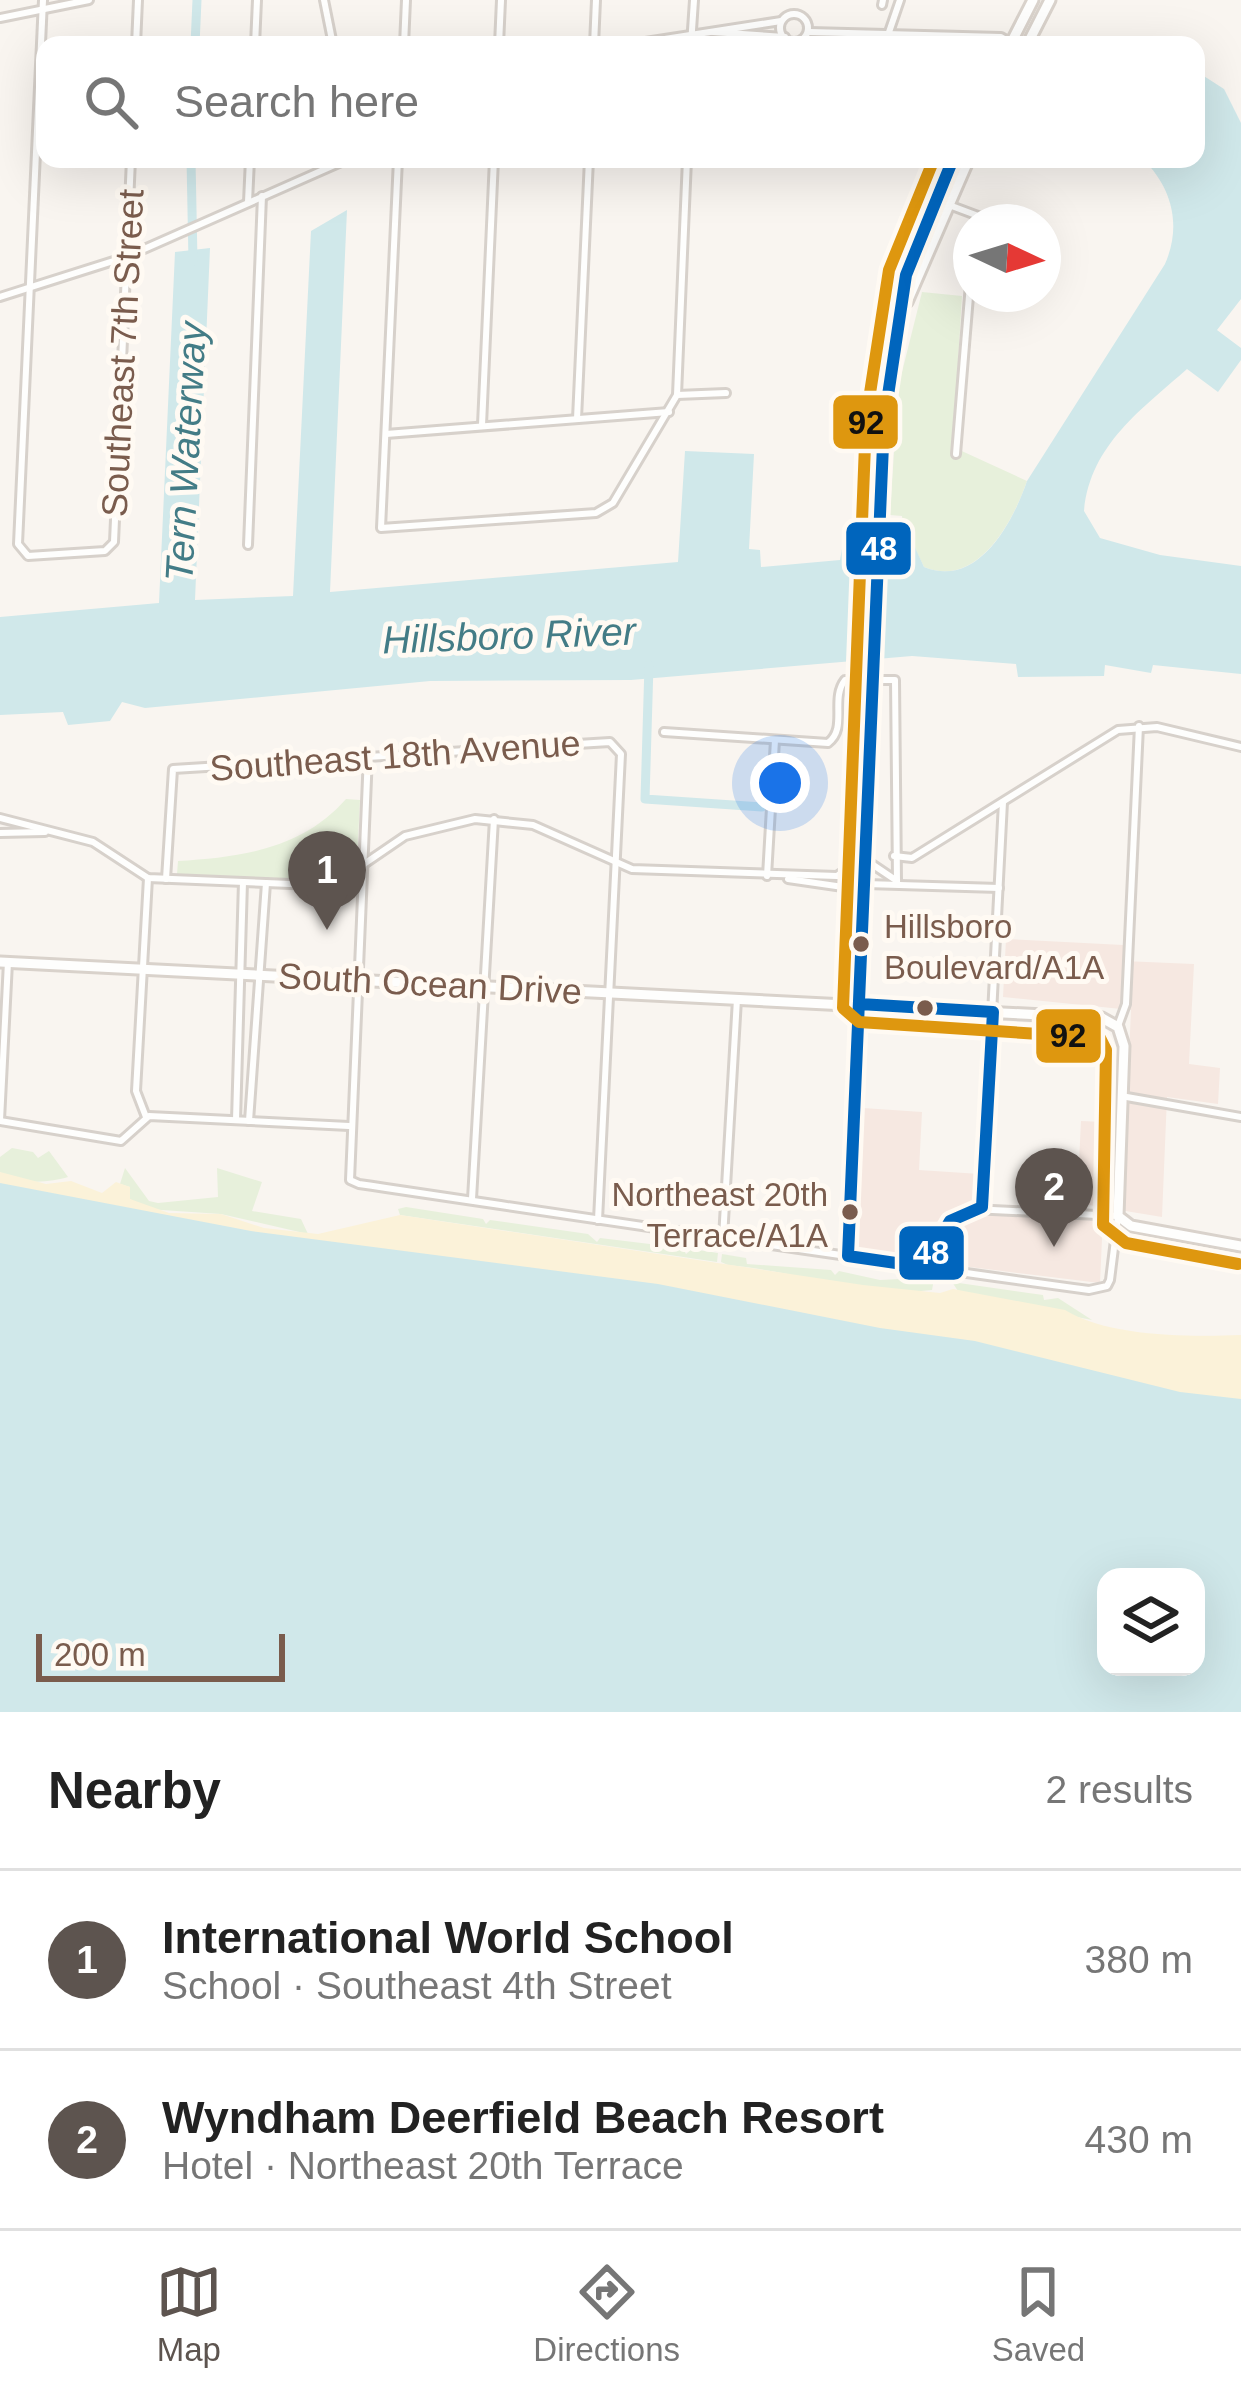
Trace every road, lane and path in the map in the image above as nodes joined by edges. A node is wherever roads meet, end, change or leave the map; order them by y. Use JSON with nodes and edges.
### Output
{"nodes":[{"id":1,"x":44,"y":0,"type":"edge"},
{"id":2,"x":88,"y":0,"type":"edge"},
{"id":3,"x":139,"y":0,"type":"edge"},
{"id":4,"x":257,"y":0,"type":"edge"},
{"id":5,"x":324,"y":0,"type":"edge"},
{"id":6,"x":406,"y":0,"type":"edge"},
{"id":7,"x":501,"y":0,"type":"edge"},
{"id":8,"x":596,"y":0,"type":"edge"},
{"id":9,"x":694,"y":0,"type":"edge"},
{"id":10,"x":791,"y":0,"type":"edge"},
{"id":11,"x":900,"y":0,"type":"edge"},
{"id":12,"x":1035,"y":0,"type":"edge"},
{"id":13,"x":1049,"y":0,"type":"edge"},
{"id":14,"x":43,"y":12,"type":"junction"},
{"id":15,"x":792,"y":14,"type":"junction"},
{"id":16,"x":0,"y":18,"type":"edge"},
{"id":17,"x":781,"y":20,"type":"junction"},
{"id":18,"x":692,"y":32,"type":"junction"},
{"id":19,"x":809,"y":32,"type":"junction"},
{"id":20,"x":888,"y":35,"type":"junction"},
{"id":21,"x":42,"y":36,"type":"edge"},
{"id":22,"x":137,"y":36,"type":"edge"},
{"id":23,"x":255,"y":36,"type":"edge"},
{"id":24,"x":331,"y":36,"type":"edge"},
{"id":25,"x":404,"y":36,"type":"edge"},
{"id":26,"x":499,"y":36,"type":"edge"},
{"id":27,"x":594,"y":36,"type":"edge"},
{"id":28,"x":672,"y":36,"type":"edge"},
{"id":29,"x":692,"y":36,"type":"edge"},
{"id":30,"x":766,"y":36,"type":"edge"},
{"id":31,"x":785,"y":36,"type":"edge"},
{"id":32,"x":805,"y":36,"type":"edge"},
{"id":33,"x":903,"y":36,"type":"edge"},
{"id":34,"x":1015,"y":36,"type":"edge"},
{"id":35,"x":1027,"y":36,"type":"edge"},
{"id":36,"x":1031,"y":36,"type":"edge"},
{"id":37,"x":36,"y":152,"type":"edge"},
{"id":38,"x":131,"y":168,"type":"edge"},
{"id":39,"x":250,"y":168,"type":"edge"},
{"id":40,"x":326,"y":168,"type":"edge"},
{"id":41,"x":398,"y":168,"type":"edge"},
{"id":42,"x":494,"y":168,"type":"edge"},
{"id":43,"x":589,"y":168,"type":"edge"},
{"id":44,"x":687,"y":168,"type":"edge"},
{"id":45,"x":948,"y":168,"type":"edge"},
{"id":46,"x":965,"y":168,"type":"edge"},
{"id":47,"x":262,"y":196,"type":"junction"},
{"id":48,"x":933,"y":199,"type":"junction"},
{"id":49,"x":248,"y":202,"type":"junction"},
{"id":50,"x":948,"y":205,"type":"junction"},
{"id":51,"x":953,"y":207,"type":"edge"},
{"id":52,"x":127,"y":257,"type":"junction"},
{"id":53,"x":29,"y":291,"type":"junction"},
{"id":54,"x":0,"y":297,"type":"edge"},
{"id":55,"x":904,"y":308,"type":"junction"},
{"id":56,"x":968,"y":312,"type":"edge"},
{"id":57,"x":726,"y":393,"type":"dead end"},
{"id":58,"x":677,"y":395,"type":"junction"},
{"id":59,"x":668,"y":412,"type":"junction"},
{"id":60,"x":577,"y":419,"type":"junction"},
{"id":61,"x":482,"y":426,"type":"junction"},
{"id":62,"x":386,"y":434,"type":"junction"},
{"id":63,"x":956,"y":454,"type":"dead end"},
{"id":64,"x":248,"y":545,"type":"dead end"},
{"id":65,"x":1139,"y":726,"type":"junction"},
{"id":66,"x":664,"y":732,"type":"dead end"},
{"id":67,"x":775,"y":740,"type":"junction"},
{"id":68,"x":1241,"y":747,"type":"edge"},
{"id":69,"x":368,"y":755,"type":"junction"},
{"id":70,"x":1004,"y":802,"type":"junction"},
{"id":71,"x":0,"y":818,"type":"edge"},
{"id":72,"x":494,"y":820,"type":"junction"},
{"id":73,"x":0,"y":832,"type":"edge"},
{"id":74,"x":49,"y":832,"type":"junction"},
{"id":75,"x":894,"y":856,"type":"junction"},
{"id":76,"x":863,"y":858,"type":"junction"},
{"id":77,"x":617,"y":864,"type":"junction"},
{"id":78,"x":362,"y":866,"type":"junction"},
{"id":79,"x":767,"y":876,"type":"junction"},
{"id":80,"x":148,"y":878,"type":"junction"},
{"id":81,"x":166,"y":879,"type":"junction"},
{"id":82,"x":897,"y":881,"type":"junction"},
{"id":83,"x":243,"y":882,"type":"junction"},
{"id":84,"x":266,"y":883,"type":"junction"},
{"id":85,"x":862,"y":885,"type":"junction"},
{"id":86,"x":999,"y":888,"type":"junction"},
{"id":87,"x":863,"y":902,"type":"junction"},
{"id":88,"x":4,"y":962,"type":"edge"},
{"id":89,"x":143,"y":968,"type":"junction"},
{"id":90,"x":241,"y":973,"type":"junction"},
{"id":91,"x":259,"y":974,"type":"junction"},
{"id":92,"x":357,"y":980,"type":"junction"},
{"id":93,"x":485,"y":986,"type":"junction"},
{"id":94,"x":611,"y":992,"type":"junction"},
{"id":95,"x":737,"y":999,"type":"junction"},
{"id":96,"x":860,"y":1004,"type":"junction"},
{"id":97,"x":993,"y":1012,"type":"junction"},
{"id":98,"x":1118,"y":1027,"type":"junction"},
{"id":99,"x":1121,"y":1096,"type":"junction"},
{"id":100,"x":146,"y":1117,"type":"junction"},
{"id":101,"x":1241,"y":1117,"type":"edge"},
{"id":102,"x":0,"y":1120,"type":"edge"},
{"id":103,"x":236,"y":1120,"type":"junction"},
{"id":104,"x":249,"y":1120,"type":"junction"},
{"id":105,"x":349,"y":1126,"type":"junction"},
{"id":106,"x":472,"y":1201,"type":"junction"},
{"id":107,"x":982,"y":1207,"type":"junction"},
{"id":108,"x":1118,"y":1216,"type":"junction"},
{"id":109,"x":598,"y":1220,"type":"junction"},
{"id":110,"x":722,"y":1238,"type":"junction"},
{"id":111,"x":1241,"y":1246,"type":"edge"},
{"id":112,"x":848,"y":1256,"type":"junction"},
{"id":113,"x":923,"y":1267,"type":"junction"}],
"edges":[{"from":1,"to":14,"type":"street"},
{"from":2,"to":14,"type":"street"},
{"from":3,"to":22,"type":"street"},
{"from":4,"to":23,"type":"street"},
{"from":5,"to":24,"type":"street"},
{"from":6,"to":25,"type":"street"},
{"from":7,"to":26,"type":"street"},
{"from":8,"to":27,"type":"street"},
{"from":9,"to":18,"type":"street"},
{"from":10,"to":15,"type":"street"},
{"from":11,"to":20,"type":"street"},
{"from":12,"to":34,"type":"main road"},
{"from":12,"to":35,"type":"main road"},
{"from":13,"to":36,"type":"main road"},
{"from":14,"to":16,"type":"street"},
{"from":14,"to":21,"type":"street"},
{"from":15,"to":17,"type":"street"},
{"from":15,"to":19,"type":"street"},
{"from":17,"to":18,"type":"street"},
{"from":17,"to":31,"type":"street"},
{"from":18,"to":28,"type":"street"},
{"from":18,"to":29,"type":"street"},
{"from":18,"to":30,"type":"street"},
{"from":19,"to":20,"type":"street"},
{"from":19,"to":32,"type":"street"},
{"from":20,"to":33,"type":"street"},
{"from":37,"to":53,"type":"street"},
{"from":38,"to":52,"type":"street","name":"Southeast 7th Street"},
{"from":39,"to":49,"type":"street"},
{"from":40,"to":47,"type":"street"},
{"from":41,"to":62,"type":"street"},
{"from":42,"to":61,"type":"street"},
{"from":43,"to":60,"type":"street"},
{"from":44,"to":58,"type":"street"},
{"from":45,"to":48,"type":"main road"},
{"from":46,"to":50,"type":"main road"},
{"from":47,"to":49,"type":"street"},
{"from":47,"to":64,"type":"street"},
{"from":48,"to":50,"type":"street"},
{"from":48,"to":55,"type":"main road"},
{"from":49,"to":52,"type":"street"},
{"from":50,"to":51,"type":"street"},
{"from":50,"to":55,"type":"main road"},
{"from":52,"to":53,"type":"street"},
{"from":52,"to":53,"type":"street","name":"Southeast 7th Street"},
{"from":53,"to":54,"type":"street"},
{"from":55,"to":76,"type":"main road","bridge":true},
{"from":56,"to":63,"type":"street"},
{"from":57,"to":58,"type":"street"},
{"from":58,"to":59,"type":"street"},
{"from":59,"to":60,"type":"street"},
{"from":59,"to":62,"type":"street"},
{"from":60,"to":61,"type":"street"},
{"from":61,"to":62,"type":"street"},
{"from":65,"to":68,"type":"street"},
{"from":65,"to":70,"type":"street"},
{"from":65,"to":98,"type":"street"},
{"from":66,"to":67,"type":"street"},
{"from":67,"to":75,"type":"street"},
{"from":67,"to":79,"type":"street"},
{"from":69,"to":77,"type":"street","name":"Southeast 18th Avenue"},
{"from":69,"to":78,"type":"street"},
{"from":69,"to":81,"type":"street","name":"Southeast 18th Avenue"},
{"from":70,"to":75,"type":"street"},
{"from":70,"to":86,"type":"street"},
{"from":71,"to":74,"type":"street"},
{"from":72,"to":77,"type":"street"},
{"from":72,"to":78,"type":"street"},
{"from":72,"to":93,"type":"street"},
{"from":73,"to":74,"type":"street"},
{"from":74,"to":80,"type":"street"},
{"from":75,"to":82,"type":"street"},
{"from":76,"to":79,"type":"street"},
{"from":76,"to":82,"type":"street"},
{"from":76,"to":85,"type":"main road"},
{"from":77,"to":79,"type":"street"},
{"from":77,"to":94,"type":"street"},
{"from":78,"to":84,"type":"street"},
{"from":78,"to":92,"type":"street"},
{"from":79,"to":87,"type":"street"},
{"from":80,"to":81,"type":"street"},
{"from":80,"to":89,"type":"street"},
{"from":81,"to":83,"type":"street"},
{"from":82,"to":85,"type":"street"},
{"from":82,"to":86,"type":"street"},
{"from":83,"to":84,"type":"street"},
{"from":83,"to":90,"type":"street"},
{"from":84,"to":91,"type":"street"},
{"from":85,"to":87,"type":"main road"},
{"from":86,"to":97,"type":"street"},
{"from":87,"to":96,"type":"main road"},
{"from":88,"to":89,"type":"main road","name":"South Ocean Drive"},
{"from":88,"to":102,"type":"street"},
{"from":89,"to":90,"type":"main road","name":"South Ocean Drive"},
{"from":89,"to":100,"type":"street"},
{"from":90,"to":91,"type":"main road","name":"South Ocean Drive"},
{"from":90,"to":103,"type":"street"},
{"from":91,"to":92,"type":"main road","name":"South Ocean Drive"},
{"from":91,"to":104,"type":"street"},
{"from":92,"to":93,"type":"main road","name":"South Ocean Drive"},
{"from":92,"to":105,"type":"street"},
{"from":93,"to":94,"type":"main road","name":"South Ocean Drive"},
{"from":93,"to":106,"type":"street"},
{"from":94,"to":95,"type":"main road","name":"South Ocean Drive"},
{"from":94,"to":109,"type":"street"},
{"from":95,"to":96,"type":"main road","name":"South Ocean Drive"},
{"from":95,"to":110,"type":"street"},
{"from":96,"to":97,"type":"main road","name":"South Ocean Drive"},
{"from":96,"to":112,"type":"street"},
{"from":97,"to":98,"type":"main road","name":"South Ocean Drive"},
{"from":97,"to":107,"type":"street"},
{"from":98,"to":99,"type":"main road"},
{"from":99,"to":101,"type":"street"},
{"from":99,"to":108,"type":"main road"},
{"from":100,"to":102,"type":"street"},
{"from":100,"to":103,"type":"street"},
{"from":103,"to":104,"type":"street"},
{"from":104,"to":105,"type":"street"},
{"from":105,"to":106,"type":"street"},
{"from":106,"to":109,"type":"street"},
{"from":107,"to":108,"type":"street"},
{"from":107,"to":113,"type":"street"},
{"from":108,"to":111,"type":"main road"},
{"from":108,"to":113,"type":"street"},
{"from":109,"to":110,"type":"street"},
{"from":110,"to":112,"type":"street"},
{"from":112,"to":113,"type":"street"}]}
